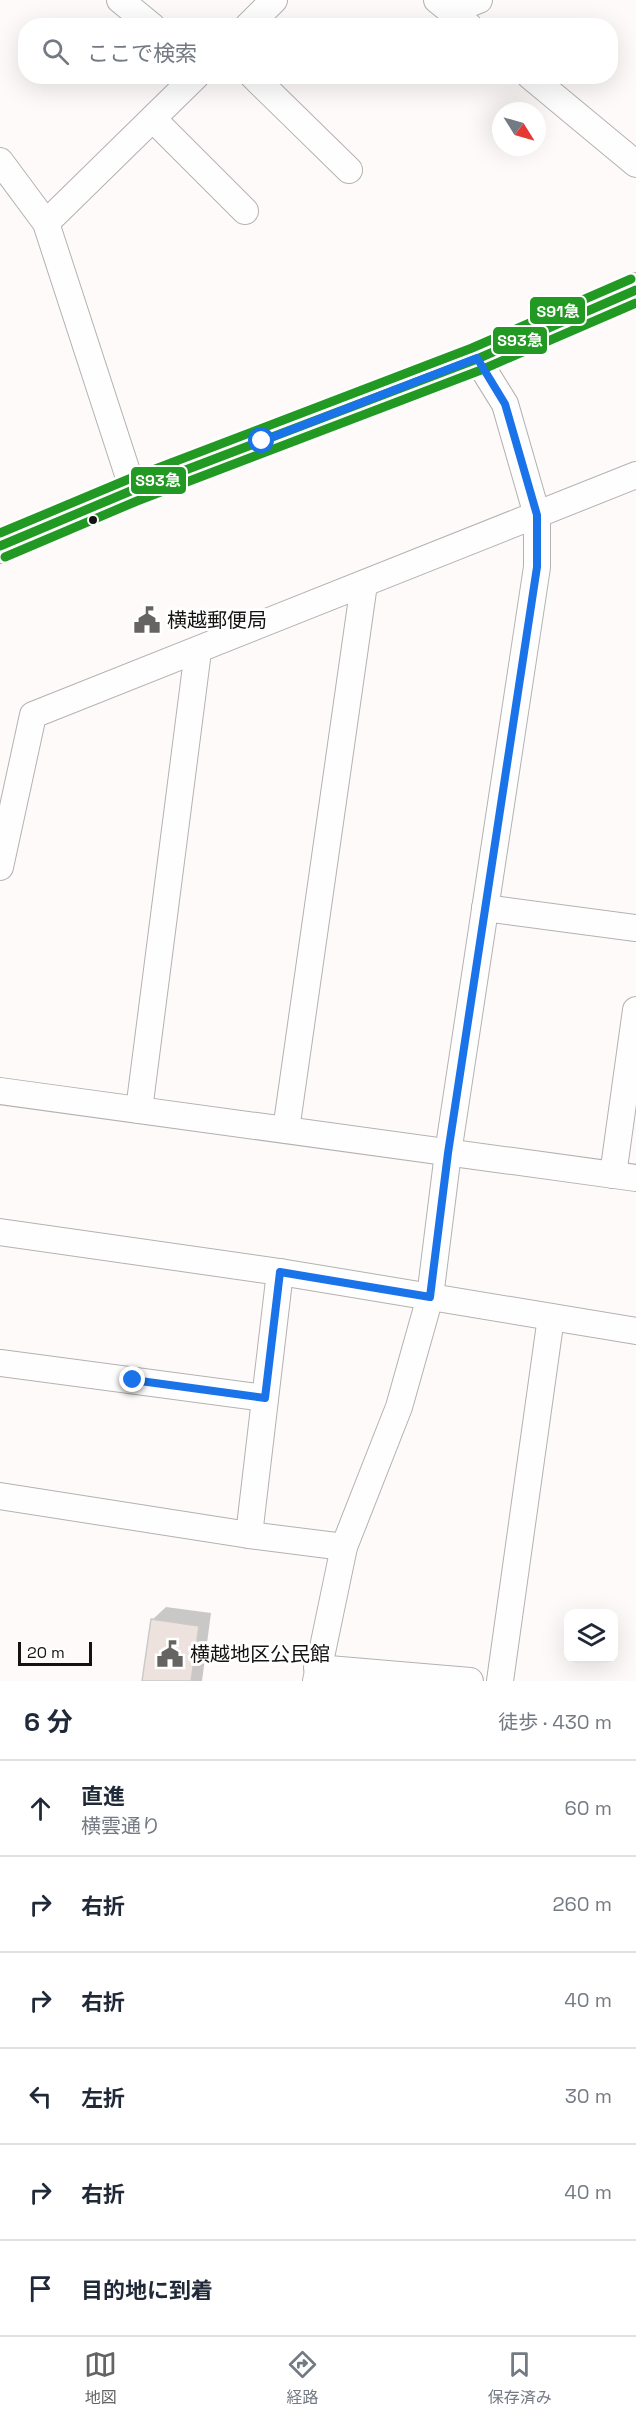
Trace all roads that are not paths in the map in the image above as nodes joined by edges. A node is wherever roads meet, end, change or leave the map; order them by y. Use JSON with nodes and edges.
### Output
{"nodes":[{"id":1,"x":120,"y":0,"type":"edge"},
{"id":2,"x":274,"y":0,"type":"edge"},
{"id":3,"x":479,"y":0,"type":"edge"},
{"id":4,"x":453,"y":12,"type":"edge"},
{"id":5,"x":142,"y":18,"type":"edge"},
{"id":6,"x":256,"y":18,"type":"edge"},
{"id":7,"x":188,"y":84,"type":"edge"},
{"id":8,"x":261,"y":84,"type":"edge"},
{"id":9,"x":540,"y":84,"type":"edge"},
{"id":10,"x":153,"y":119,"type":"junction"},
{"id":11,"x":630,"y":153,"type":"edge"},
{"id":12,"x":0,"y":161,"type":"edge"},
{"id":13,"x":349,"y":170,"type":"dead end"},
{"id":14,"x":245,"y":211,"type":"dead end"},
{"id":15,"x":46,"y":223,"type":"junction"},
{"id":16,"x":636,"y":290,"type":"edge"},
{"id":17,"x":477,"y":358,"type":"junction"},
{"id":18,"x":636,"y":475,"type":"edge"},
{"id":19,"x":133,"y":490,"type":"junction"},
{"id":20,"x":537,"y":515,"type":"junction"},
{"id":21,"x":0,"y":546,"type":"edge"},
{"id":22,"x":364,"y":584,"type":"junction"},
{"id":23,"x":198,"y":651,"type":"junction"},
{"id":24,"x":0,"y":867,"type":"edge"},
{"id":25,"x":485,"y":908,"type":"junction"},
{"id":26,"x":636,"y":928,"type":"edge"},
{"id":27,"x":636,"y":1010,"type":"edge"},
{"id":28,"x":0,"y":1091,"type":"edge"},
{"id":29,"x":139,"y":1110,"type":"junction"},
{"id":30,"x":286,"y":1130,"type":"junction"},
{"id":31,"x":448,"y":1153,"type":"junction"},
{"id":32,"x":624,"y":1177,"type":"edge"},
{"id":33,"x":0,"y":1232,"type":"edge"},
{"id":34,"x":280,"y":1272,"type":"junction"},
{"id":35,"x":430,"y":1297,"type":"junction"},
{"id":36,"x":551,"y":1317,"type":"junction"},
{"id":37,"x":636,"y":1331,"type":"edge"},
{"id":38,"x":0,"y":1363,"type":"edge"},
{"id":39,"x":265,"y":1398,"type":"junction"},
{"id":40,"x":0,"y":1496,"type":"edge"},
{"id":41,"x":249,"y":1535,"type":"junction"},
{"id":42,"x":344,"y":1547,"type":"junction"},
{"id":43,"x":317,"y":1675,"type":"edge"},
{"id":44,"x":470,"y":1681,"type":"edge"},
{"id":45,"x":500,"y":1681,"type":"edge"}],
"edges":[{"from":1,"to":5,"type":"street"},
{"from":2,"to":6,"type":"street"},
{"from":3,"to":4,"type":"street"},
{"from":7,"to":10,"type":"street"},
{"from":8,"to":13,"type":"street"},
{"from":9,"to":11,"type":"street"},
{"from":10,"to":14,"type":"street"},
{"from":10,"to":15,"type":"street"},
{"from":12,"to":15,"type":"street"},
{"from":15,"to":19,"type":"street"},
{"from":16,"to":17,"type":"main road"},
{"from":17,"to":19,"type":"main road"},
{"from":17,"to":20,"type":"street"},
{"from":18,"to":20,"type":"street"},
{"from":19,"to":21,"type":"main road"},
{"from":20,"to":22,"type":"street"},
{"from":20,"to":25,"type":"street"},
{"from":22,"to":23,"type":"street"},
{"from":22,"to":30,"type":"street"},
{"from":23,"to":24,"type":"street"},
{"from":23,"to":29,"type":"street"},
{"from":25,"to":26,"type":"street"},
{"from":25,"to":31,"type":"street"},
{"from":27,"to":32,"type":"street"},
{"from":28,"to":29,"type":"street"},
{"from":29,"to":30,"type":"street"},
{"from":30,"to":31,"type":"street"},
{"from":31,"to":32,"type":"street"},
{"from":31,"to":35,"type":"street"},
{"from":33,"to":34,"type":"street"},
{"from":34,"to":35,"type":"street"},
{"from":34,"to":39,"type":"street"},
{"from":35,"to":36,"type":"street"},
{"from":35,"to":42,"type":"street"},
{"from":36,"to":37,"type":"street"},
{"from":36,"to":45,"type":"street"},
{"from":38,"to":39,"type":"street"},
{"from":39,"to":41,"type":"street"},
{"from":40,"to":41,"type":"street"},
{"from":41,"to":42,"type":"street"},
{"from":42,"to":43,"type":"street"},
{"from":43,"to":44,"type":"street"}]}
